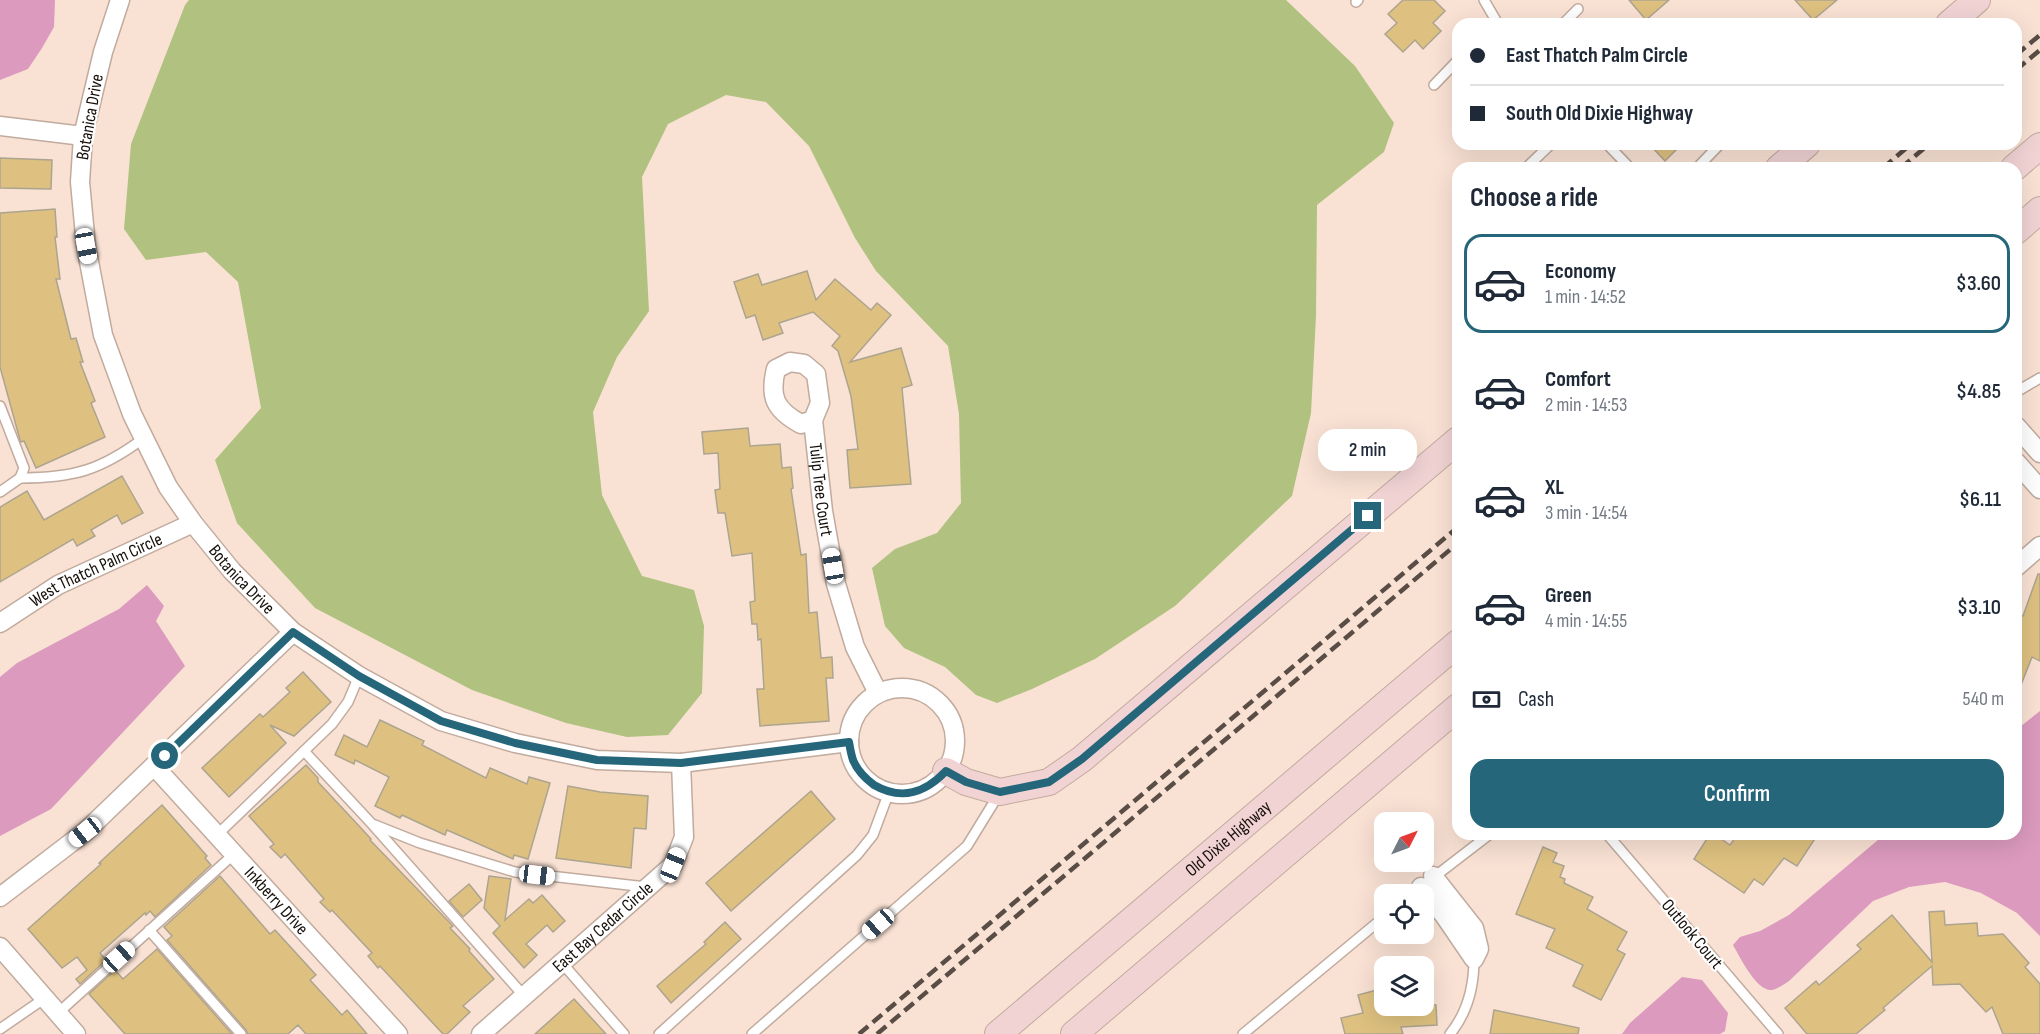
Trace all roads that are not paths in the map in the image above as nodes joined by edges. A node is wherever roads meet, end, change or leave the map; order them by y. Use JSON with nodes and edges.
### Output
{"nodes":[{"id":1,"x":120,"y":0,"type":"edge"},
{"id":2,"x":1484,"y":0,"type":"edge"},
{"id":3,"x":1977,"y":0,"type":"edge"},
{"id":4,"x":1578,"y":9,"type":"dead end"},
{"id":5,"x":1493,"y":18,"type":"edge"},
{"id":6,"x":1569,"y":18,"type":"edge"},
{"id":7,"x":1956,"y":18,"type":"edge"},
{"id":8,"x":1452,"y":66,"type":"edge"},
{"id":9,"x":1434,"y":85,"type":"dead end"},
{"id":10,"x":0,"y":126,"type":"edge"},
{"id":11,"x":83,"y":136,"type":"junction"},
{"id":12,"x":2040,"y":146,"type":"edge"},
{"id":13,"x":1545,"y":150,"type":"edge"},
{"id":14,"x":1614,"y":150,"type":"edge"},
{"id":15,"x":1714,"y":150,"type":"edge"},
{"id":16,"x":1800,"y":150,"type":"edge"},
{"id":17,"x":1532,"y":162,"type":"edge"},
{"id":18,"x":1624,"y":162,"type":"edge"},
{"id":19,"x":1703,"y":162,"type":"edge"},
{"id":20,"x":1786,"y":162,"type":"edge"},
{"id":21,"x":2021,"y":162,"type":"edge"},
{"id":22,"x":2040,"y":210,"type":"edge"},
{"id":23,"x":2022,"y":226,"type":"edge"},
{"id":24,"x":2040,"y":378,"type":"edge"},
{"id":25,"x":2022,"y":388,"type":"edge"},
{"id":26,"x":0,"y":406,"type":"edge"},
{"id":27,"x":813,"y":420,"type":"dead end"},
{"id":28,"x":2022,"y":433,"type":"edge"},
{"id":29,"x":144,"y":438,"type":"junction"},
{"id":30,"x":1452,"y":445,"type":"edge"},
{"id":31,"x":2040,"y":453,"type":"edge"},
{"id":32,"x":2022,"y":469,"type":"edge"},
{"id":33,"x":20,"y":478,"type":"junction"},
{"id":34,"x":2040,"y":489,"type":"edge"},
{"id":35,"x":0,"y":492,"type":"edge"},
{"id":36,"x":193,"y":523,"type":"junction"},
{"id":37,"x":2040,"y":546,"type":"edge"},
{"id":38,"x":2022,"y":562,"type":"edge"},
{"id":39,"x":0,"y":623,"type":"edge"},
{"id":40,"x":293,"y":632,"type":"junction"},
{"id":41,"x":1452,"y":648,"type":"edge"},
{"id":42,"x":359,"y":676,"type":"junction"},
{"id":43,"x":878,"y":693,"type":"junction"},
{"id":44,"x":1452,"y":712,"type":"edge"},
{"id":45,"x":849,"y":742,"type":"junction"},
{"id":46,"x":304,"y":751,"type":"junction"},
{"id":47,"x":681,"y":763,"type":"junction"},
{"id":48,"x":154,"y":766,"type":"junction"},
{"id":49,"x":946,"y":771,"type":"junction"},
{"id":50,"x":890,"y":792,"type":"junction"},
{"id":51,"x":1000,"y":792,"type":"junction"},
{"id":52,"x":372,"y":824,"type":"junction"},
{"id":53,"x":217,"y":835,"type":"junction"},
{"id":54,"x":1482,"y":840,"type":"edge"},
{"id":55,"x":1612,"y":840,"type":"edge"},
{"id":56,"x":234,"y":854,"type":"junction"},
{"id":57,"x":1425,"y":884,"type":"edge"},
{"id":58,"x":647,"y":888,"type":"junction"},
{"id":59,"x":1434,"y":896,"type":"edge"},
{"id":60,"x":0,"y":897,"type":"edge"},
{"id":61,"x":1374,"y":924,"type":"edge"},
{"id":62,"x":149,"y":930,"type":"junction"},
{"id":63,"x":0,"y":947,"type":"edge"},
{"id":64,"x":1474,"y":959,"type":"joint"},
{"id":65,"x":562,"y":963,"type":"junction"},
{"id":66,"x":524,"y":996,"type":"junction"},
{"id":67,"x":45,"y":998,"type":"junction"},
{"id":68,"x":58,"y":1013,"type":"junction"},
{"id":69,"x":0,"y":1029,"type":"edge"},
{"id":70,"x":76,"y":1034,"type":"edge"},
{"id":71,"x":240,"y":1034,"type":"edge"},
{"id":72,"x":398,"y":1034,"type":"edge"},
{"id":73,"x":481,"y":1034,"type":"edge"},
{"id":74,"x":624,"y":1034,"type":"edge"},
{"id":75,"x":660,"y":1034,"type":"edge"},
{"id":76,"x":752,"y":1034,"type":"edge"},
{"id":77,"x":998,"y":1034,"type":"edge"},
{"id":78,"x":1074,"y":1034,"type":"edge"},
{"id":79,"x":1243,"y":1034,"type":"edge"},
{"id":80,"x":1450,"y":1034,"type":"edge"},
{"id":81,"x":1778,"y":1034,"type":"edge"}],
"edges":[{"from":1,"to":11,"type":"street","name":"Botanica Drive"},
{"from":2,"to":5,"type":"lane"},
{"from":3,"to":7,"type":"main road"},
{"from":4,"to":6,"type":"lane"},
{"from":8,"to":9,"type":"lane"},
{"from":10,"to":11,"type":"street"},
{"from":11,"to":29,"type":"street","name":"Botanica Drive"},
{"from":12,"to":21,"type":"main road"},
{"from":13,"to":17,"type":"lane"},
{"from":14,"to":18,"type":"lane"},
{"from":15,"to":19,"type":"lane"},
{"from":16,"to":20,"type":"main road"},
{"from":22,"to":23,"type":"main road"},
{"from":24,"to":25,"type":"lane"},
{"from":26,"to":33,"type":"lane"},
{"from":27,"to":43,"type":"street","name":"Tulip Tree Court"},
{"from":28,"to":31,"type":"street"},
{"from":29,"to":33,"type":"lane"},
{"from":29,"to":36,"type":"street","name":"Botanica Drive"},
{"from":30,"to":51,"type":"main road"},
{"from":32,"to":34,"type":"street"},
{"from":33,"to":35,"type":"lane"},
{"from":36,"to":39,"type":"street","name":"West Thatch Palm Circle"},
{"from":36,"to":40,"type":"street","name":"Botanica Drive"},
{"from":37,"to":38,"type":"street"},
{"from":40,"to":42,"type":"street","name":"Botanica Drive"},
{"from":40,"to":48,"type":"street"},
{"from":41,"to":77,"type":"main road","name":"Old Dixie Highway"},
{"from":42,"to":46,"type":"lane"},
{"from":42,"to":47,"type":"street","name":"Botanica Drive"},
{"from":43,"to":45,"type":"street"},
{"from":43,"to":49,"type":"street"},
{"from":44,"to":78,"type":"main road"},
{"from":45,"to":47,"type":"street","name":"Botanica Drive"},
{"from":45,"to":50,"type":"street"},
{"from":46,"to":52,"type":"lane"},
{"from":46,"to":53,"type":"lane"},
{"from":47,"to":58,"type":"street","name":"East Bay Cedar Circle"},
{"from":48,"to":53,"type":"street","name":"Inkberry Drive"},
{"from":48,"to":60,"type":"street"},
{"from":49,"to":50,"type":"street"},
{"from":49,"to":51,"type":"main road"},
{"from":50,"to":75,"type":"lane"},
{"from":51,"to":76,"type":"lane"},
{"from":52,"to":58,"type":"lane"},
{"from":52,"to":66,"type":"lane"},
{"from":53,"to":56,"type":"street","name":"Inkberry Drive"},
{"from":54,"to":57,"type":"lane"},
{"from":55,"to":81,"type":"lane","name":"Outlook Court"},
{"from":56,"to":62,"type":"lane"},
{"from":56,"to":72,"type":"street","name":"Inkberry Drive"},
{"from":58,"to":65,"type":"street","name":"East Bay Cedar Circle"},
{"from":59,"to":64,"type":"street"},
{"from":61,"to":79,"type":"lane"},
{"from":62,"to":68,"type":"lane"},
{"from":62,"to":71,"type":"lane"},
{"from":63,"to":67,"type":"street"},
{"from":64,"to":80,"type":"lane"},
{"from":65,"to":66,"type":"street","name":"East Bay Cedar Circle"},
{"from":65,"to":74,"type":"lane"},
{"from":66,"to":73,"type":"street","name":"East Bay Cedar Circle"},
{"from":67,"to":68,"type":"street"},
{"from":67,"to":69,"type":"lane"},
{"from":68,"to":70,"type":"street"}]}
